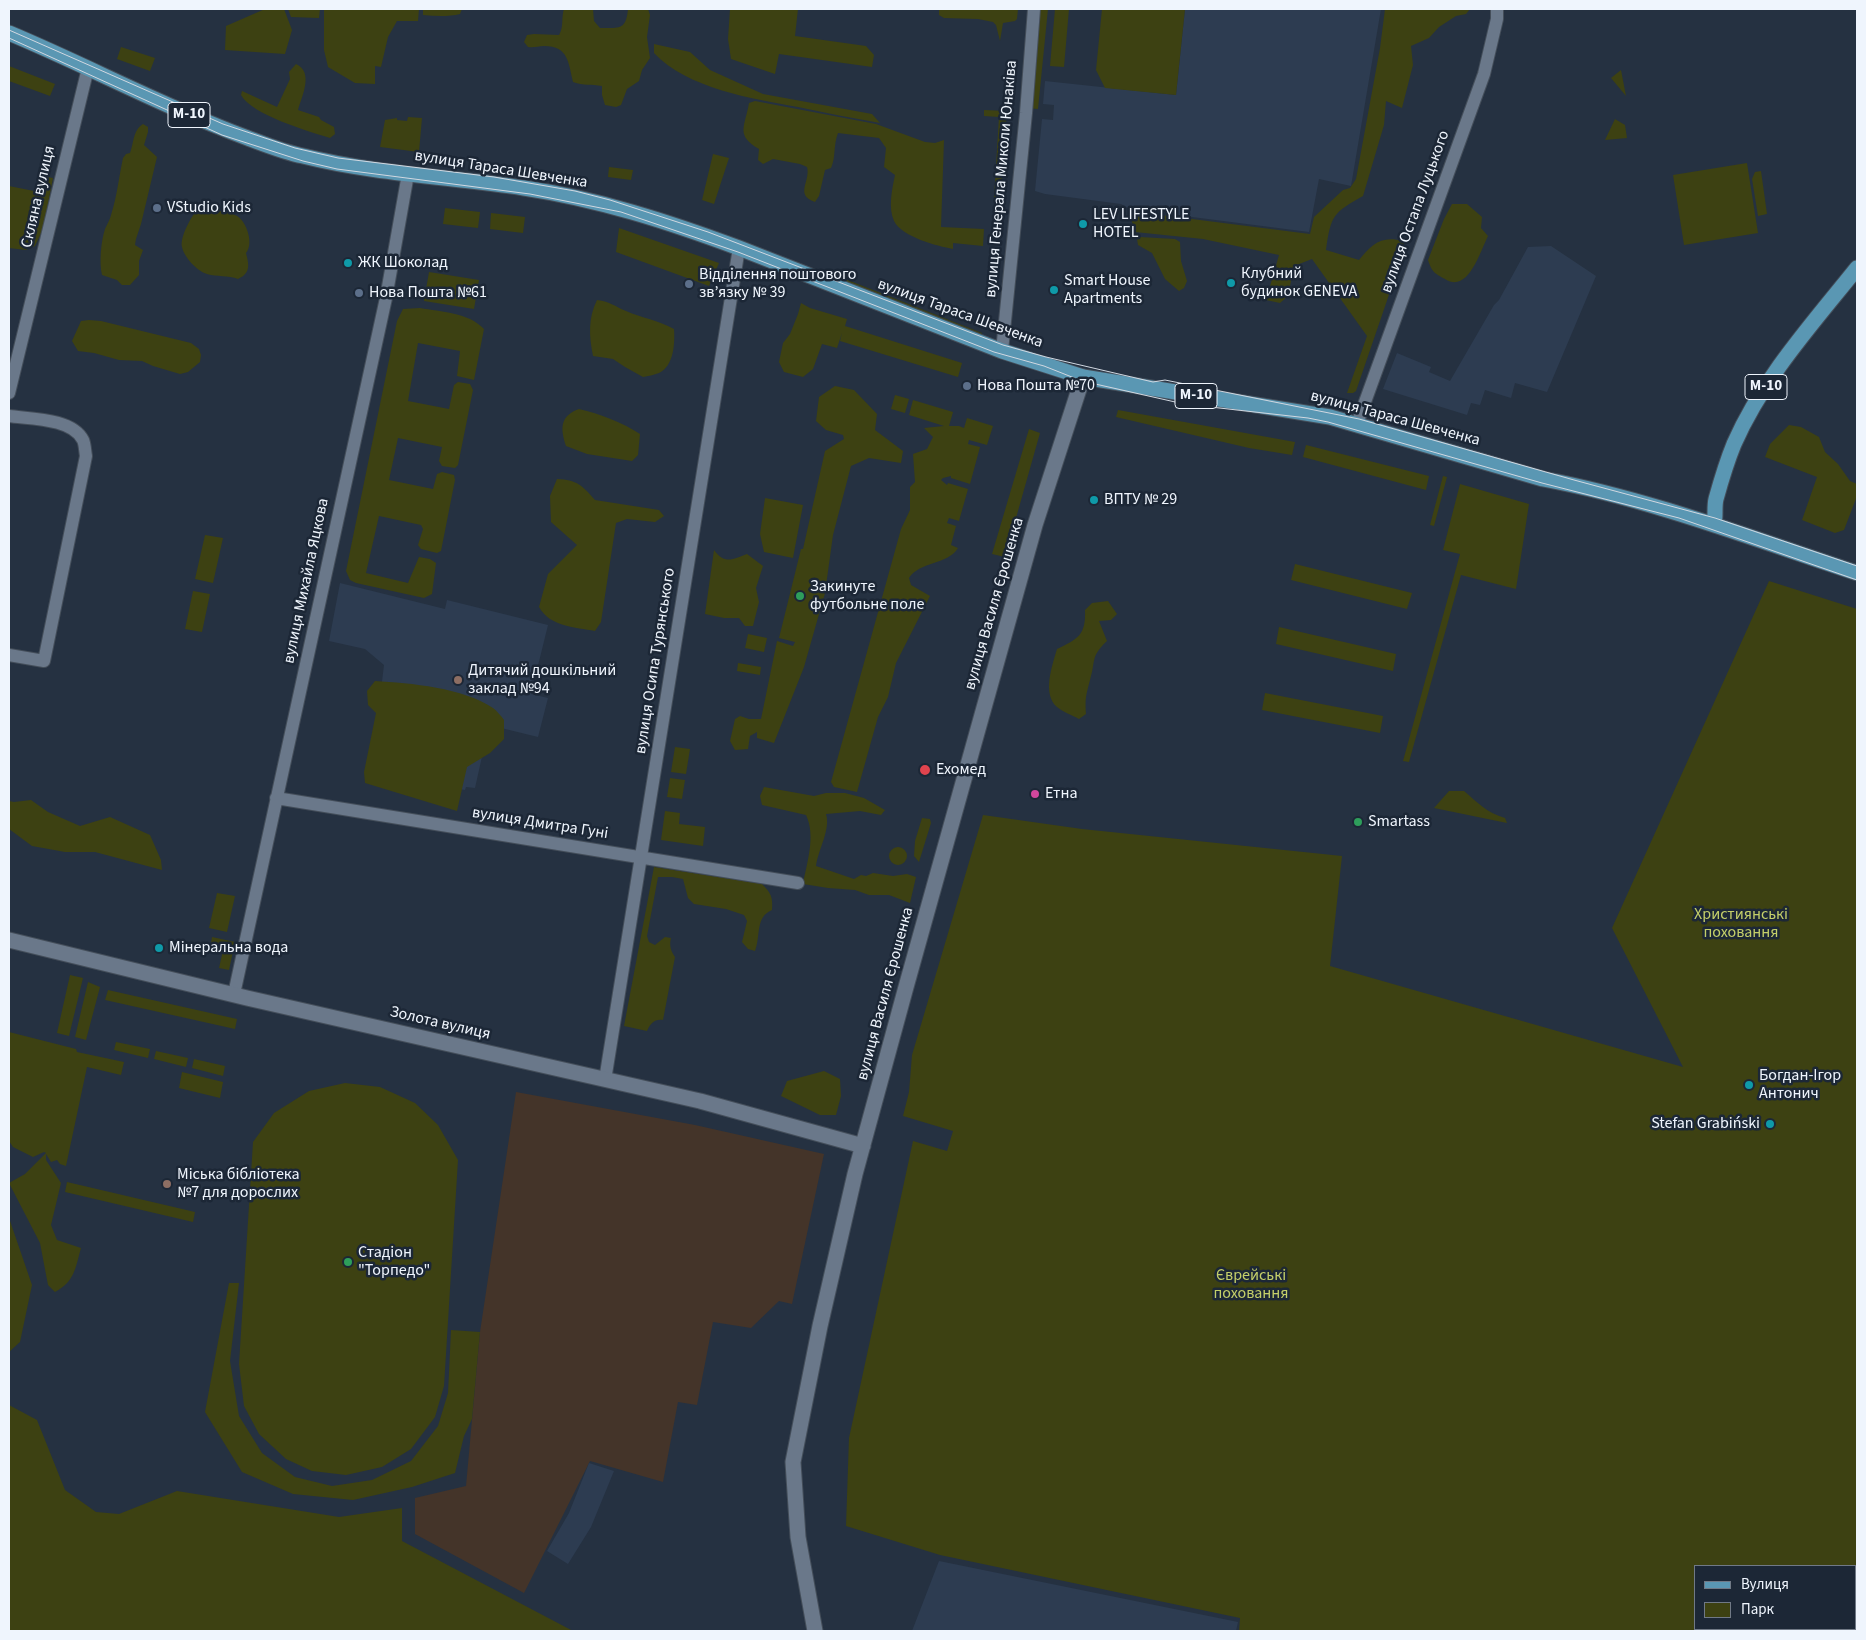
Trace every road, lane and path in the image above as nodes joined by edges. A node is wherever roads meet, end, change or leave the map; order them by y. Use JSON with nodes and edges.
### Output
{"nodes":[{"id":1,"x":1034,"y":9,"type":"edge"},
{"id":2,"x":1497,"y":9,"type":"edge"},
{"id":3,"x":9,"y":33,"type":"edge"},
{"id":4,"x":88,"y":68,"type":"junction"},
{"id":5,"x":408,"y":174,"type":"junction"},
{"id":6,"x":739,"y":248,"type":"junction"},
{"id":7,"x":1857,"y":268,"type":"edge"},
{"id":8,"x":1002,"y":351,"type":"junction"},
{"id":9,"x":1083,"y":377,"type":"junction"},
{"id":10,"x":9,"y":393,"type":"edge"},
{"id":11,"x":9,"y":416,"type":"edge"},
{"id":12,"x":1357,"y":424,"type":"junction"},
{"id":13,"x":1714,"y":525,"type":"junction"},
{"id":14,"x":1857,"y":573,"type":"edge"},
{"id":15,"x":9,"y":655,"type":"edge"},
{"id":16,"x":276,"y":798,"type":"junction"},
{"id":17,"x":641,"y":856,"type":"junction"},
{"id":18,"x":798,"y":883,"type":"dead end"},
{"id":19,"x":9,"y":940,"type":"edge"},
{"id":20,"x":234,"y":994,"type":"junction"},
{"id":21,"x":605,"y":1080,"type":"junction"},
{"id":22,"x":862,"y":1146,"type":"junction"},
{"id":23,"x":815,"y":1631,"type":"edge"}],
"edges":[{"from":1,"to":8,"type":"street","name":"вулиця Генерала Миколи Юнаківа"},
{"from":2,"to":12,"type":"street","name":"вулиця Остапа Луцького"},
{"from":3,"to":4,"type":"main road","name":"вулиця Тараса Шевченка","number":"М-10"},
{"from":4,"to":5,"type":"main road","name":"вулиця Тараса Шевченка","number":"М-10"},
{"from":4,"to":10,"type":"street","name":"Скляна вулиця"},
{"from":5,"to":6,"type":"main road","name":"вулиця Тараса Шевченка","number":"М-10"},
{"from":5,"to":16,"type":"street","name":"вулиця Михайла Яцкова"},
{"from":6,"to":8,"type":"main road","name":"вулиця Тараса Шевченка","number":"М-10"},
{"from":6,"to":17,"type":"street","name":"вулиця Осипа Турянського"},
{"from":7,"to":13,"type":"main road","number":"М-10"},
{"from":8,"to":9,"type":"main road","name":"вулиця Тараса Шевченка","number":"М-10"},
{"from":9,"to":12,"type":"main road","name":"вулиця Тараса Шевченка","number":"М-10"},
{"from":9,"to":22,"type":"main road","name":"вулиця Василя Єрошенка"},
{"from":11,"to":15,"type":"street"},
{"from":12,"to":13,"type":"main road","name":"вулиця Тараса Шевченка","number":"М-10"},
{"from":13,"to":14,"type":"main road","name":"вулиця Тараса Шевченка","number":"М-10"},
{"from":16,"to":17,"type":"street","name":"вулиця Дмитра Гуні"},
{"from":16,"to":20,"type":"street","name":"вулиця Михайла Яцкова"},
{"from":17,"to":18,"type":"street","name":"вулиця Дмитра Гуні"},
{"from":17,"to":21,"type":"street","name":"вулиця Осипа Турянського"},
{"from":19,"to":20,"type":"main road","name":"Золота вулиця"},
{"from":20,"to":21,"type":"main road","name":"Золота вулиця"},
{"from":21,"to":22,"type":"main road","name":"Золота вулиця"},
{"from":22,"to":23,"type":"main road","name":"вулиця Василя Єрошенка"}]}
